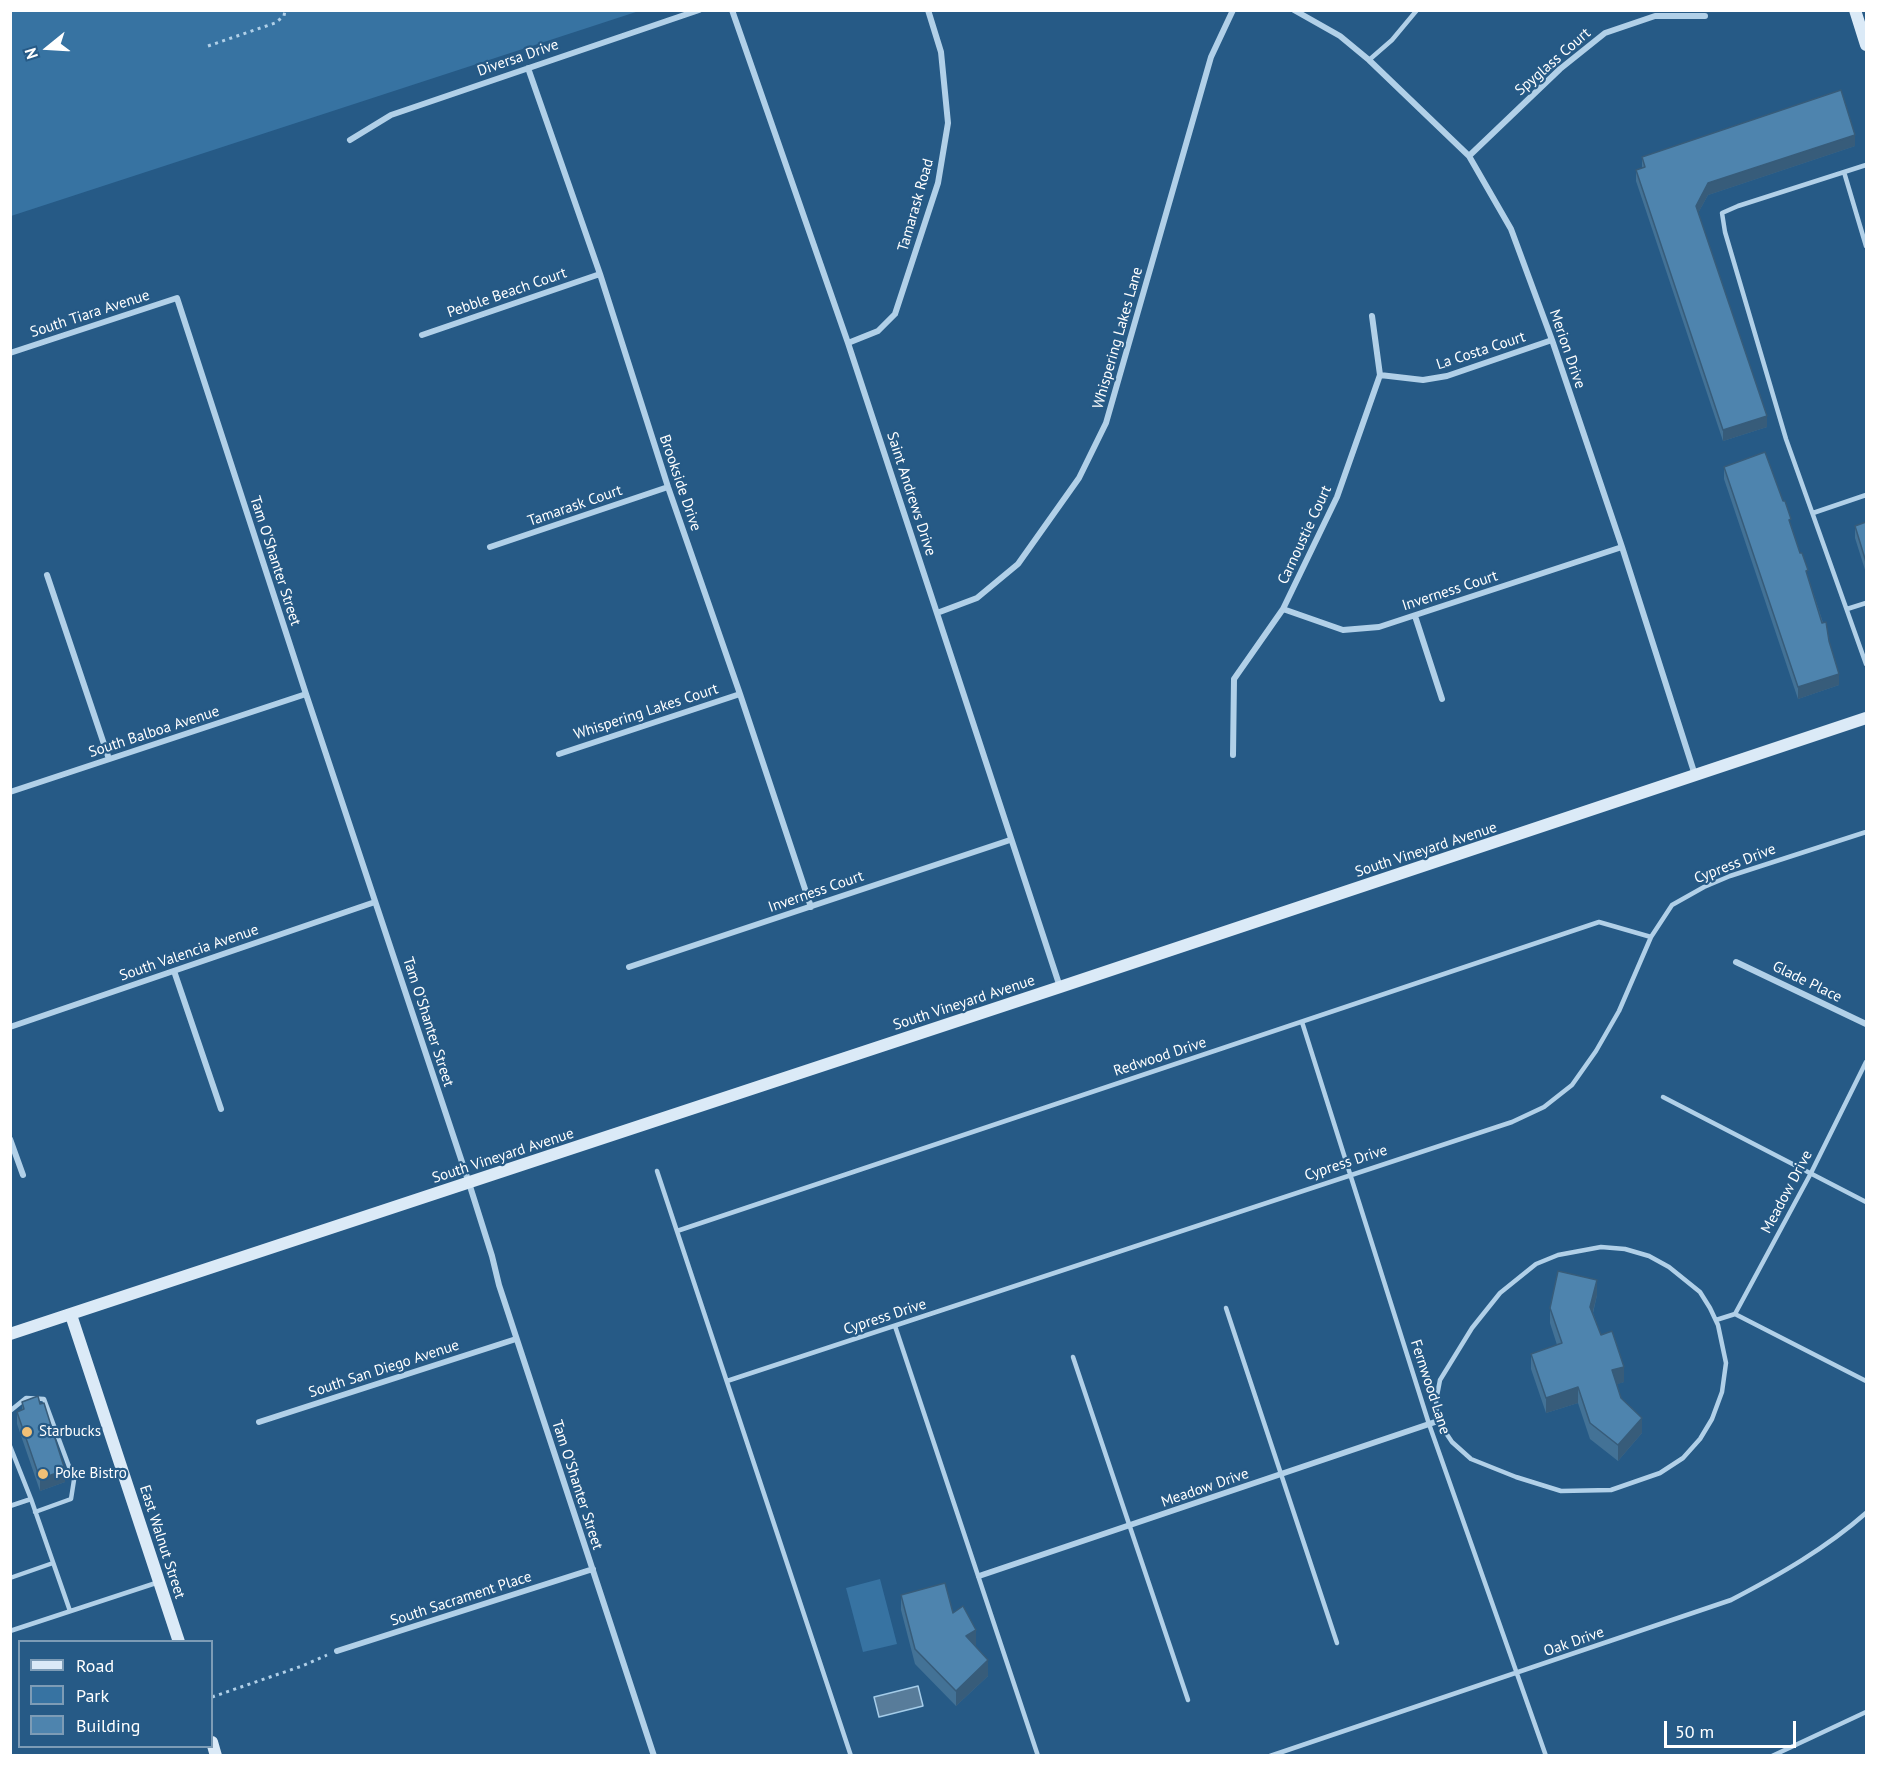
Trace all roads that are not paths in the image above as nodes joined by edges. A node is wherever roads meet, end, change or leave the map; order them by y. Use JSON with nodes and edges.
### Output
{"nodes":[{"id":1,"x":699,"y":10,"type":"edge"},
{"id":2,"x":732,"y":10,"type":"edge"},
{"id":3,"x":928,"y":10,"type":"edge"},
{"id":4,"x":1233,"y":10,"type":"edge"},
{"id":5,"x":1294,"y":10,"type":"edge"},
{"id":6,"x":1417,"y":10,"type":"edge"},
{"id":7,"x":1855,"y":10,"type":"edge"},
{"id":8,"x":1705,"y":16,"type":"dead end"},
{"id":9,"x":1866,"y":45,"type":"edge"},
{"id":10,"x":1369,"y":60,"type":"junction"},
{"id":11,"x":528,"y":68,"type":"junction"},
{"id":12,"x":350,"y":140,"type":"dead end"},
{"id":13,"x":1469,"y":156,"type":"junction"},
{"id":14,"x":1866,"y":165,"type":"edge"},
{"id":15,"x":1844,"y":172,"type":"junction"},
{"id":16,"x":1866,"y":246,"type":"edge"},
{"id":17,"x":600,"y":274,"type":"junction"},
{"id":18,"x":177,"y":298,"type":"joint"},
{"id":19,"x":1372,"y":316,"type":"dead end"},
{"id":20,"x":422,"y":335,"type":"dead end"},
{"id":21,"x":1552,"y":340,"type":"junction"},
{"id":22,"x":848,"y":343,"type":"junction"},
{"id":23,"x":10,"y":353,"type":"edge"},
{"id":24,"x":1380,"y":375,"type":"junction"},
{"id":25,"x":668,"y":487,"type":"junction"},
{"id":26,"x":1866,"y":495,"type":"edge"},
{"id":27,"x":1813,"y":513,"type":"junction"},
{"id":28,"x":1622,"y":547,"type":"junction"},
{"id":29,"x":490,"y":548,"type":"dead end"},
{"id":30,"x":47,"y":575,"type":"dead end"},
{"id":31,"x":1866,"y":603,"type":"edge"},
{"id":32,"x":1283,"y":609,"type":"junction"},
{"id":33,"x":1847,"y":609,"type":"junction"},
{"id":34,"x":937,"y":613,"type":"junction"},
{"id":35,"x":1415,"y":616,"type":"junction"},
{"id":36,"x":1866,"y":664,"type":"edge"},
{"id":37,"x":306,"y":694,"type":"junction"},
{"id":38,"x":740,"y":694,"type":"junction"},
{"id":39,"x":1442,"y":699,"type":"dead end"},
{"id":40,"x":1866,"y":718,"type":"edge"},
{"id":41,"x":559,"y":754,"type":"dead end"},
{"id":42,"x":1233,"y":755,"type":"dead end"},
{"id":43,"x":109,"y":759,"type":"junction"},
{"id":44,"x":1695,"y":776,"type":"junction"},
{"id":45,"x":10,"y":792,"type":"edge"},
{"id":46,"x":1866,"y":832,"type":"edge"},
{"id":47,"x":1010,"y":840,"type":"junction"},
{"id":48,"x":375,"y":902,"type":"junction"},
{"id":49,"x":810,"y":907,"type":"junction"},
{"id":50,"x":1651,"y":937,"type":"junction"},
{"id":51,"x":1736,"y":962,"type":"dead end"},
{"id":52,"x":629,"y":968,"type":"dead end"},
{"id":53,"x":174,"y":971,"type":"junction"},
{"id":54,"x":1060,"y":987,"type":"junction"},
{"id":55,"x":1302,"y":1022,"type":"junction"},
{"id":56,"x":1866,"y":1024,"type":"edge"},
{"id":57,"x":10,"y":1027,"type":"edge"},
{"id":58,"x":1866,"y":1062,"type":"edge"},
{"id":59,"x":1663,"y":1097,"type":"dead end"},
{"id":60,"x":221,"y":1109,"type":"dead end"},
{"id":61,"x":10,"y":1140,"type":"edge"},
{"id":62,"x":657,"y":1171,"type":"dead end"},
{"id":63,"x":1811,"y":1173,"type":"junction"},
{"id":64,"x":1350,"y":1174,"type":"junction"},
{"id":65,"x":23,"y":1175,"type":"dead end"},
{"id":66,"x":469,"y":1183,"type":"junction"},
{"id":67,"x":1866,"y":1202,"type":"edge"},
{"id":68,"x":677,"y":1231,"type":"junction"},
{"id":69,"x":1226,"y":1308,"type":"dead end"},
{"id":70,"x":1735,"y":1314,"type":"junction"},
{"id":71,"x":71,"y":1315,"type":"junction"},
{"id":72,"x":1716,"y":1320,"type":"junction"},
{"id":73,"x":895,"y":1326,"type":"junction"},
{"id":74,"x":10,"y":1334,"type":"edge"},
{"id":75,"x":516,"y":1339,"type":"junction"},
{"id":76,"x":1073,"y":1357,"type":"dead end"},
{"id":77,"x":727,"y":1381,"type":"junction"},
{"id":78,"x":1866,"y":1381,"type":"edge"},
{"id":79,"x":10,"y":1411,"type":"edge"},
{"id":80,"x":1438,"y":1421,"type":"junction"},
{"id":81,"x":259,"y":1422,"type":"dead end"},
{"id":82,"x":1429,"y":1424,"type":"junction"},
{"id":83,"x":10,"y":1446,"type":"edge"},
{"id":84,"x":1281,"y":1474,"type":"junction"},
{"id":85,"x":31,"y":1499,"type":"junction"},
{"id":86,"x":10,"y":1506,"type":"edge"},
{"id":87,"x":35,"y":1512,"type":"junction"},
{"id":88,"x":1866,"y":1513,"type":"edge"},
{"id":89,"x":1129,"y":1527,"type":"junction"},
{"id":90,"x":53,"y":1563,"type":"junction"},
{"id":91,"x":593,"y":1569,"type":"junction"},
{"id":92,"x":979,"y":1576,"type":"junction"},
{"id":93,"x":10,"y":1578,"type":"edge"},
{"id":94,"x":159,"y":1582,"type":"junction"},
{"id":95,"x":70,"y":1611,"type":"junction"},
{"id":96,"x":10,"y":1631,"type":"edge"},
{"id":97,"x":178,"y":1640,"type":"edge"},
{"id":98,"x":1337,"y":1643,"type":"dead end"},
{"id":99,"x":337,"y":1651,"type":"road end"},
{"id":100,"x":1518,"y":1673,"type":"junction"},
{"id":101,"x":1188,"y":1700,"type":"dead end"},
{"id":102,"x":1866,"y":1712,"type":"edge"},
{"id":103,"x":850,"y":1754,"type":"edge"},
{"id":104,"x":654,"y":1755,"type":"edge"},
{"id":105,"x":1038,"y":1755,"type":"edge"},
{"id":106,"x":1270,"y":1755,"type":"edge"},
{"id":107,"x":1546,"y":1755,"type":"edge"},
{"id":108,"x":1772,"y":1755,"type":"edge"}],
"edges":[{"from":1,"to":11,"type":"street","name":"Diversa Drive"},
{"from":2,"to":22,"type":"street","name":"Saint Andrews Drive"},
{"from":3,"to":22,"type":"street","name":"Tamarask Road"},
{"from":4,"to":34,"type":"street","name":"Whispering Lakes Lane"},
{"from":5,"to":10,"type":"street","name":"Merion Drive"},
{"from":6,"to":10,"type":"lane"},
{"from":7,"to":9,"type":"main road"},
{"from":8,"to":13,"type":"street","name":"Spyglass Court"},
{"from":10,"to":13,"type":"street","name":"Merion Drive"},
{"from":11,"to":12,"type":"street","name":"Diversa Drive"},
{"from":11,"to":17,"type":"street","name":"Brookside Drive"},
{"from":13,"to":21,"type":"street","name":"Merion Drive"},
{"from":14,"to":15,"type":"lane"},
{"from":15,"to":16,"type":"lane"},
{"from":15,"to":27,"type":"lane"},
{"from":17,"to":20,"type":"street","name":"Pebble Beach Court"},
{"from":17,"to":25,"type":"street","name":"Brookside Drive"},
{"from":18,"to":23,"type":"street","name":"South Tiara Avenue"},
{"from":18,"to":37,"type":"street","name":"Tam O'Shanter Street"},
{"from":19,"to":24,"type":"street","name":"Carnoustie Court"},
{"from":21,"to":24,"type":"street","name":"La Costa Court"},
{"from":21,"to":28,"type":"street","name":"Merion Drive"},
{"from":22,"to":34,"type":"street","name":"Saint Andrews Drive"},
{"from":24,"to":32,"type":"street","name":"Carnoustie Court"},
{"from":25,"to":29,"type":"street","name":"Tamarask Court"},
{"from":25,"to":38,"type":"street","name":"Brookside Drive"},
{"from":26,"to":27,"type":"lane"},
{"from":27,"to":33,"type":"lane"},
{"from":28,"to":35,"type":"street","name":"Inverness Court"},
{"from":28,"to":44,"type":"street","name":"Merion Drive"},
{"from":30,"to":43,"type":"street"},
{"from":31,"to":33,"type":"lane"},
{"from":32,"to":35,"type":"street","name":"Inverness Court"},
{"from":32,"to":42,"type":"street","name":"Carnoustie Court"},
{"from":33,"to":36,"type":"lane"},
{"from":34,"to":47,"type":"street","name":"Saint Andrews Drive"},
{"from":35,"to":39,"type":"street"},
{"from":37,"to":43,"type":"street","name":"South Balboa Avenue"},
{"from":37,"to":48,"type":"street","name":"Tam O'Shanter Street"},
{"from":38,"to":41,"type":"street","name":"Whispering Lakes Court"},
{"from":38,"to":49,"type":"street","name":"Brookside Drive"},
{"from":40,"to":44,"type":"main road","name":"South Vineyard Avenue"},
{"from":43,"to":45,"type":"street","name":"South Balboa Avenue"},
{"from":44,"to":54,"type":"main road","name":"South Vineyard Avenue"},
{"from":46,"to":50,"type":"lane","name":"Cypress Drive"},
{"from":47,"to":49,"type":"street","name":"Inverness Court"},
{"from":47,"to":54,"type":"street","name":"Saint Andrews Drive"},
{"from":48,"to":53,"type":"street","name":"South Valencia Avenue"},
{"from":48,"to":66,"type":"street","name":"Tam O'Shanter Street"},
{"from":49,"to":52,"type":"street","name":"Inverness Court"},
{"from":50,"to":55,"type":"lane","name":"Redwood Drive"},
{"from":50,"to":64,"type":"lane","name":"Cypress Drive"},
{"from":51,"to":56,"type":"street","name":"Glade Place"},
{"from":53,"to":57,"type":"street","name":"South Valencia Avenue"},
{"from":53,"to":60,"type":"street"},
{"from":54,"to":66,"type":"main road","name":"South Vineyard Avenue"},
{"from":55,"to":64,"type":"lane","name":"Fernwood Lane"},
{"from":55,"to":68,"type":"lane","name":"Redwood Drive"},
{"from":58,"to":63,"type":"lane","name":"Meadow Drive"},
{"from":59,"to":63,"type":"lane"},
{"from":61,"to":65,"type":"street"},
{"from":62,"to":68,"type":"lane"},
{"from":63,"to":67,"type":"lane"},
{"from":63,"to":70,"type":"lane","name":"Meadow Drive"},
{"from":64,"to":73,"type":"lane","name":"Cypress Drive"},
{"from":64,"to":82,"type":"lane","name":"Fernwood Lane"},
{"from":66,"to":71,"type":"main road","name":"South Vineyard Avenue"},
{"from":66,"to":75,"type":"street","name":"Tam O'Shanter Street"},
{"from":68,"to":77,"type":"lane"},
{"from":69,"to":84,"type":"lane"},
{"from":70,"to":72,"type":"lane"},
{"from":70,"to":78,"type":"lane"},
{"from":71,"to":74,"type":"main road","name":"South Vineyard Avenue"},
{"from":71,"to":94,"type":"main road","name":"East Walnut Street"},
{"from":72,"to":80,"type":"lane"},
{"from":72,"to":80,"type":"lane"},
{"from":73,"to":77,"type":"lane","name":"Cypress Drive"},
{"from":73,"to":92,"type":"lane"},
{"from":75,"to":81,"type":"street","name":"South San Diego Avenue"},
{"from":75,"to":91,"type":"street","name":"Tam O'Shanter Street"},
{"from":76,"to":89,"type":"lane"},
{"from":77,"to":103,"type":"lane"},
{"from":79,"to":87,"type":"lane"},
{"from":80,"to":82,"type":"street","name":"Meadow Drive"},
{"from":82,"to":84,"type":"street","name":"Meadow Drive"},
{"from":82,"to":100,"type":"lane","name":"Fernwood Lane"},
{"from":83,"to":85,"type":"lane"},
{"from":84,"to":89,"type":"street","name":"Meadow Drive"},
{"from":84,"to":98,"type":"lane"},
{"from":85,"to":86,"type":"lane"},
{"from":85,"to":87,"type":"lane"},
{"from":87,"to":90,"type":"lane"},
{"from":88,"to":100,"type":"lane","name":"Oak Drive"},
{"from":89,"to":92,"type":"street","name":"Meadow Drive"},
{"from":89,"to":101,"type":"lane"},
{"from":90,"to":93,"type":"lane"},
{"from":90,"to":95,"type":"lane"},
{"from":91,"to":99,"type":"street","name":"South Sacrament Place"},
{"from":91,"to":104,"type":"street","name":"Tam O'Shanter Street"},
{"from":92,"to":105,"type":"lane"},
{"from":94,"to":95,"type":"lane"},
{"from":94,"to":97,"type":"main road","name":"East Walnut Street"},
{"from":95,"to":96,"type":"lane"},
{"from":100,"to":106,"type":"lane","name":"Oak Drive"},
{"from":100,"to":107,"type":"lane","name":"Fernwood Lane"},
{"from":102,"to":108,"type":"lane"}]}
